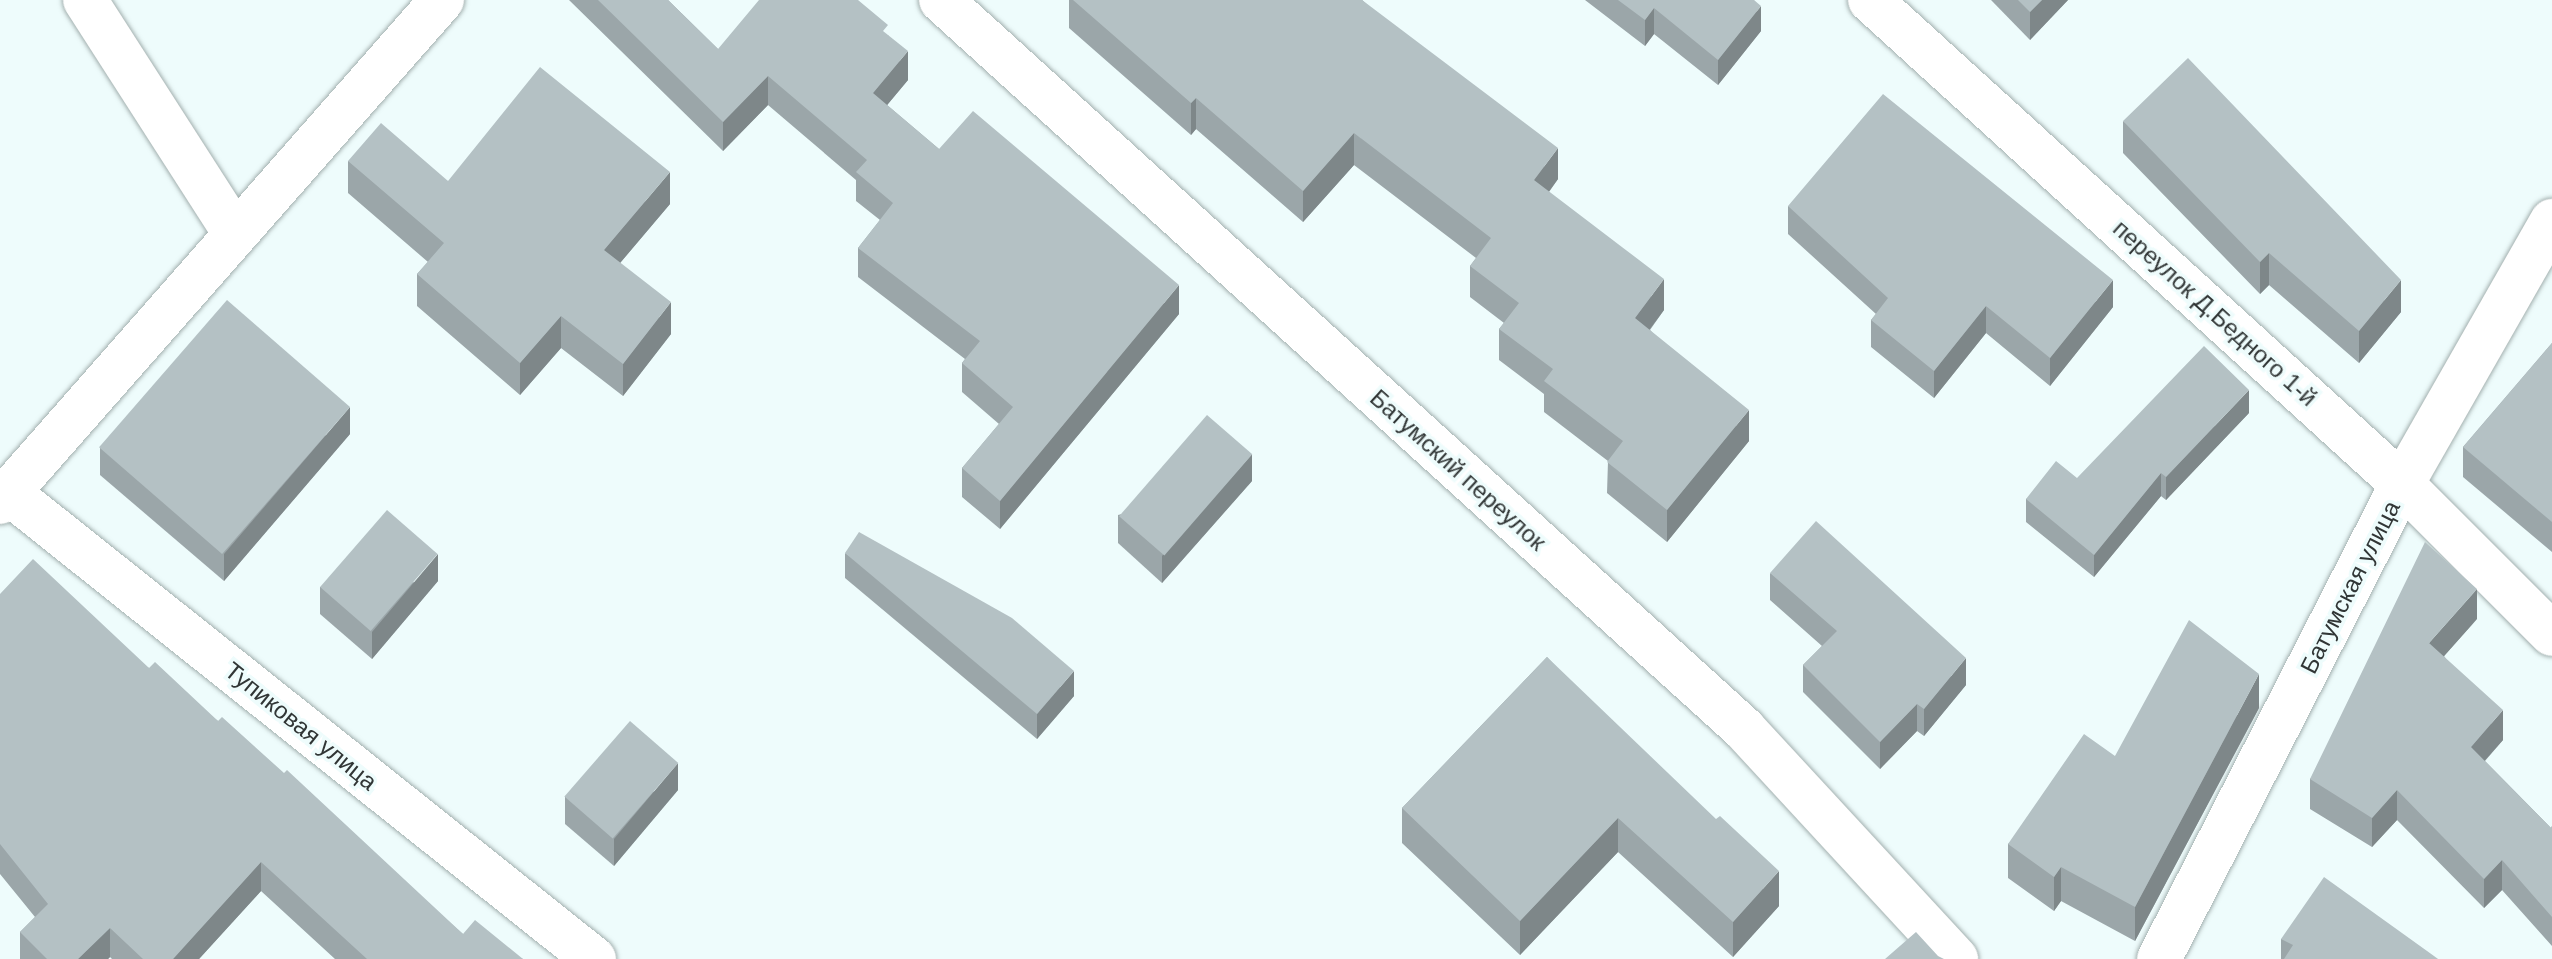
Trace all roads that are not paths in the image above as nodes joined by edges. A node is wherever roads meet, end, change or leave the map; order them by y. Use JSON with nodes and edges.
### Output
{"nodes":[{"id":1,"x":85,"y":0,"type":"edge"},
{"id":2,"x":442,"y":0,"type":"edge"},
{"id":3,"x":941,"y":0,"type":"edge"},
{"id":4,"x":1870,"y":0,"type":"edge"},
{"id":5,"x":2552,"y":221,"type":"edge"},
{"id":6,"x":235,"y":234,"type":"junction"},
{"id":7,"x":2402,"y":484,"type":"junction"},
{"id":8,"x":4,"y":498,"type":"edge"},
{"id":9,"x":2552,"y":634,"type":"edge"},
{"id":10,"x":594,"y":959,"type":"edge"},
{"id":11,"x":1956,"y":959,"type":"edge"},
{"id":12,"x":2159,"y":959,"type":"edge"}],
"edges":[{"from":1,"to":6,"type":"street"},
{"from":2,"to":6,"type":"street"},
{"from":3,"to":11,"type":"street","name":"Батумский переулок"},
{"from":4,"to":7,"type":"street","name":"переулок Д.Бедного 1-й"},
{"from":5,"to":7,"type":"street","name":"Батумская улица"},
{"from":6,"to":8,"type":"street"},
{"from":7,"to":9,"type":"street","name":"переулок Д.Бедного 1-й"},
{"from":7,"to":12,"type":"street","name":"Батумская улица"},
{"from":8,"to":10,"type":"street","name":"Тупиковая улица"}]}
